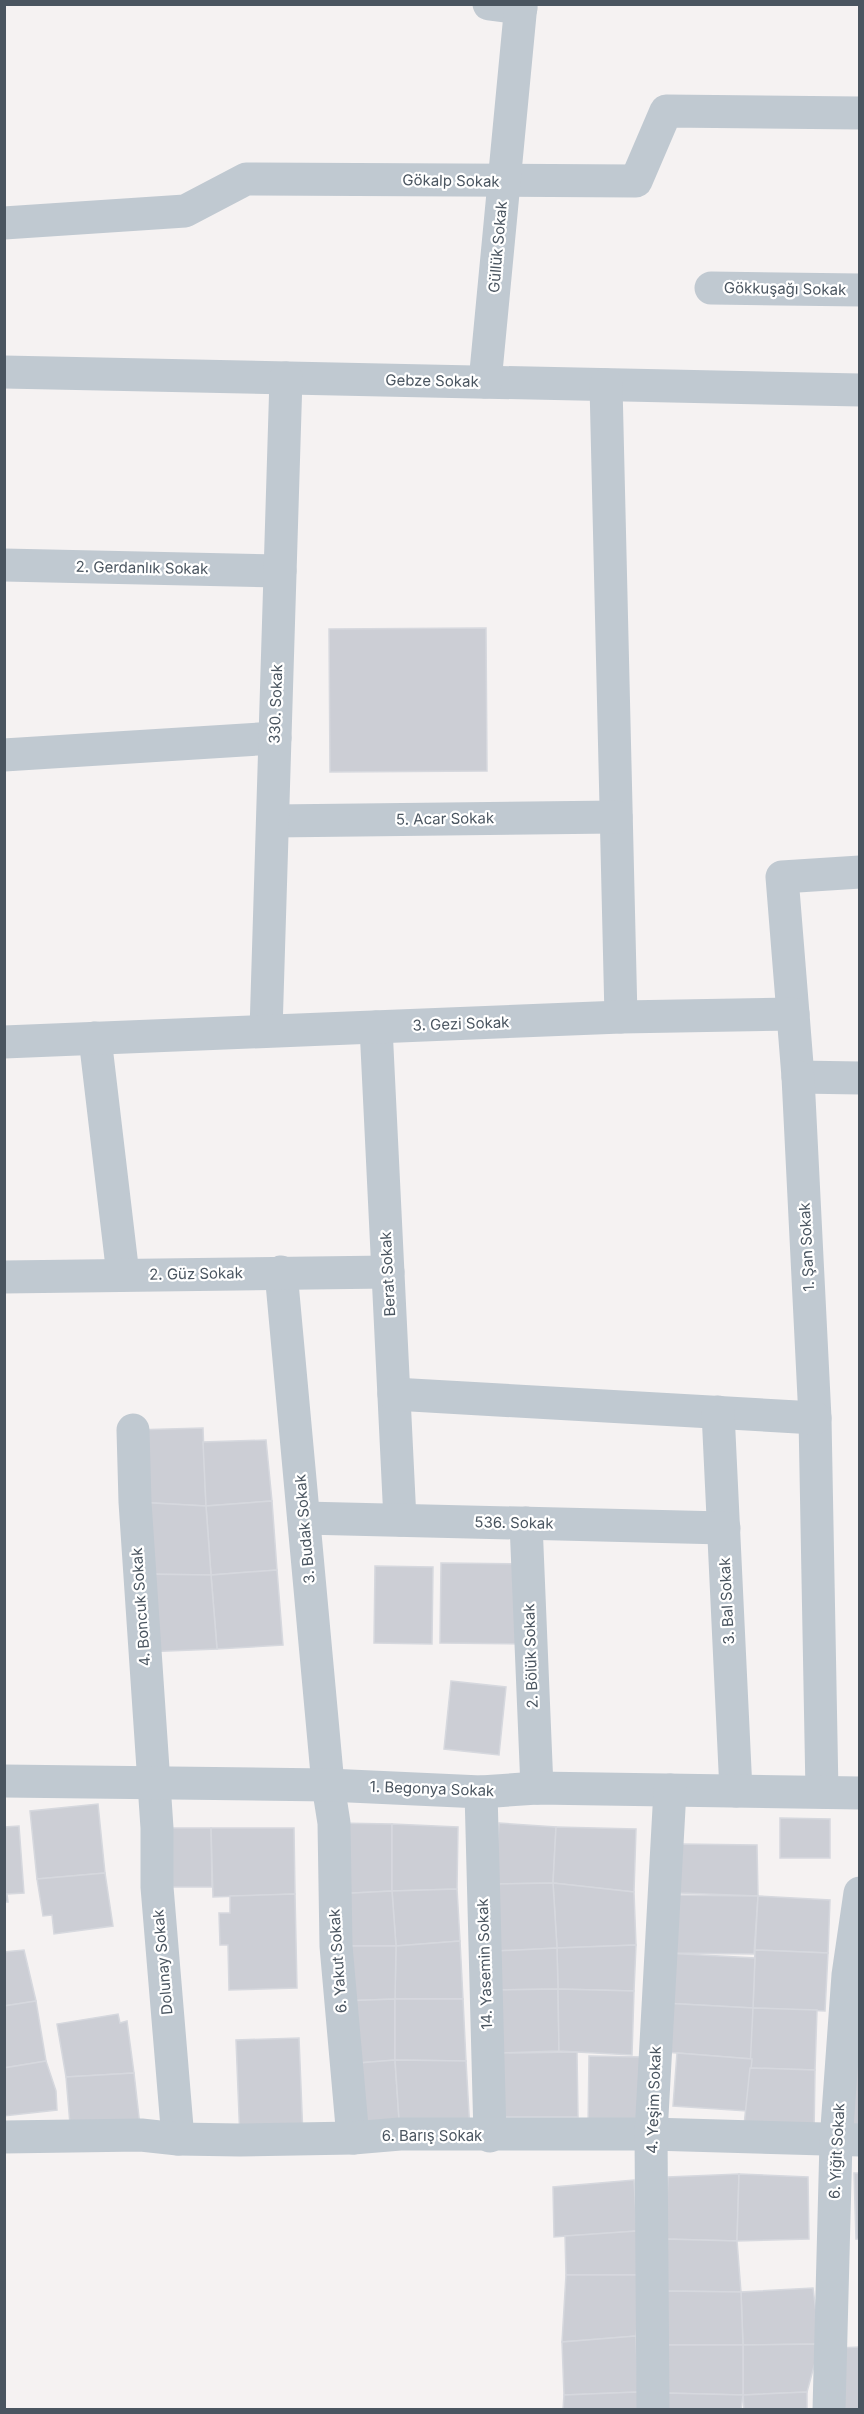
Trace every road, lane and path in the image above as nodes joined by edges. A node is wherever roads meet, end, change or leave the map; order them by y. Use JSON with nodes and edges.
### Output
{"nodes":[{"id":1,"x":510,"y":6,"type":"edge"},
{"id":2,"x":860,"y":113,"type":"edge"},
{"id":3,"x":504,"y":181,"type":"junction"},
{"id":4,"x":4,"y":222,"type":"edge"},
{"id":5,"x":711,"y":288,"type":"dead end"},
{"id":6,"x":860,"y":290,"type":"edge"},
{"id":7,"x":4,"y":372,"type":"edge"},
{"id":8,"x":286,"y":378,"type":"junction"},
{"id":9,"x":485,"y":382,"type":"junction"},
{"id":10,"x":606,"y":385,"type":"junction"},
{"id":11,"x":860,"y":390,"type":"edge"},
{"id":12,"x":4,"y":565,"type":"edge"},
{"id":13,"x":280,"y":571,"type":"junction"},
{"id":14,"x":276,"y":738,"type":"junction"},
{"id":15,"x":4,"y":754,"type":"edge"},
{"id":16,"x":616,"y":817,"type":"junction"},
{"id":17,"x":273,"y":821,"type":"junction"},
{"id":18,"x":860,"y":872,"type":"edge"},
{"id":19,"x":793,"y":1014,"type":"junction"},
{"id":20,"x":621,"y":1017,"type":"junction"},
{"id":21,"x":376,"y":1027,"type":"junction"},
{"id":22,"x":266,"y":1031,"type":"junction"},
{"id":23,"x":95,"y":1038,"type":"junction"},
{"id":24,"x":4,"y":1042,"type":"edge"},
{"id":25,"x":798,"y":1077,"type":"junction"},
{"id":26,"x":860,"y":1078,"type":"edge"},
{"id":27,"x":281,"y":1272,"type":"junction"},
{"id":28,"x":388,"y":1272,"type":"junction"},
{"id":29,"x":123,"y":1275,"type":"junction"},
{"id":30,"x":4,"y":1277,"type":"edge"},
{"id":31,"x":394,"y":1394,"type":"junction"},
{"id":32,"x":718,"y":1412,"type":"junction"},
{"id":33,"x":815,"y":1418,"type":"junction"},
{"id":34,"x":133,"y":1430,"type":"dead end"},
{"id":35,"x":304,"y":1518,"type":"junction"},
{"id":36,"x":400,"y":1520,"type":"junction"},
{"id":37,"x":526,"y":1523,"type":"junction"},
{"id":38,"x":724,"y":1528,"type":"junction"},
{"id":39,"x":4,"y":1781,"type":"edge"},
{"id":40,"x":153,"y":1784,"type":"junction"},
{"id":41,"x":328,"y":1785,"type":"junction"},
{"id":42,"x":537,"y":1788,"type":"junction"},
{"id":43,"x":670,"y":1790,"type":"junction"},
{"id":44,"x":736,"y":1791,"type":"junction"},
{"id":45,"x":481,"y":1792,"type":"junction"},
{"id":46,"x":822,"y":1792,"type":"junction"},
{"id":47,"x":860,"y":1793,"type":"edge"},
{"id":48,"x":860,"y":1893,"type":"edge"},
{"id":49,"x":854,"y":1975,"type":"edge"},
{"id":50,"x":651,"y":2134,"type":"junction"},
{"id":51,"x":490,"y":2136,"type":"junction"},
{"id":52,"x":4,"y":2137,"type":"edge"},
{"id":53,"x":353,"y":2138,"type":"junction"},
{"id":54,"x":178,"y":2139,"type":"junction"},
{"id":55,"x":848,"y":2140,"type":"edge"},
{"id":56,"x":653,"y":2409,"type":"edge"},
{"id":57,"x":829,"y":2409,"type":"edge"}],
"edges":[{"from":1,"to":3,"type":"street","name":"Güllük Sokak"},
{"from":2,"to":3,"type":"street","name":"Gökalp Sokak"},
{"from":3,"to":4,"type":"street","name":"Gökalp Sokak"},
{"from":3,"to":9,"type":"street","name":"Güllük Sokak"},
{"from":5,"to":6,"type":"street","name":"Gökkuşağı Sokak"},
{"from":7,"to":8,"type":"street","name":"Gebze Sokak"},
{"from":8,"to":9,"type":"street","name":"Gebze Sokak"},
{"from":8,"to":13,"type":"street","name":"330. Sokak"},
{"from":9,"to":10,"type":"street","name":"Gebze Sokak"},
{"from":10,"to":11,"type":"street","name":"Gebze Sokak"},
{"from":10,"to":16,"type":"street"},
{"from":12,"to":13,"type":"street","name":"2. Gerdanlık Sokak"},
{"from":13,"to":14,"type":"street","name":"330. Sokak"},
{"from":14,"to":15,"type":"street"},
{"from":14,"to":17,"type":"street","name":"330. Sokak"},
{"from":16,"to":17,"type":"street","name":"5. Acar Sokak"},
{"from":16,"to":20,"type":"street"},
{"from":17,"to":22,"type":"street","name":"330. Sokak"},
{"from":18,"to":19,"type":"street"},
{"from":19,"to":20,"type":"street","name":"3. Gezi Sokak"},
{"from":19,"to":25,"type":"street"},
{"from":20,"to":21,"type":"street","name":"3. Gezi Sokak"},
{"from":21,"to":22,"type":"street","name":"3. Gezi Sokak"},
{"from":21,"to":28,"type":"street","name":"Berat Sokak"},
{"from":22,"to":23,"type":"street","name":"3. Gezi Sokak"},
{"from":23,"to":24,"type":"street","name":"3. Gezi Sokak"},
{"from":23,"to":29,"type":"street"},
{"from":25,"to":26,"type":"street"},
{"from":25,"to":33,"type":"street","name":"1. Şan Sokak"},
{"from":27,"to":28,"type":"street","name":"2. Güz Sokak"},
{"from":27,"to":29,"type":"street","name":"2. Güz Sokak"},
{"from":27,"to":35,"type":"street","name":"3. Budak Sokak"},
{"from":28,"to":31,"type":"street","name":"Berat Sokak"},
{"from":29,"to":30,"type":"street","name":"2. Güz Sokak"},
{"from":31,"to":32,"type":"street"},
{"from":31,"to":36,"type":"street","name":"Berat Sokak"},
{"from":32,"to":33,"type":"street"},
{"from":32,"to":38,"type":"street","name":"3. Bal Sokak"},
{"from":33,"to":46,"type":"street","name":"1. Şan Sokak"},
{"from":34,"to":40,"type":"street","name":"4. Boncuk Sokak"},
{"from":35,"to":36,"type":"street","name":"536. Sokak"},
{"from":35,"to":41,"type":"street","name":"3. Budak Sokak"},
{"from":36,"to":37,"type":"street","name":"536. Sokak"},
{"from":37,"to":38,"type":"street","name":"536. Sokak"},
{"from":37,"to":42,"type":"street","name":"2. Bölük Sokak"},
{"from":38,"to":44,"type":"street","name":"3. Bal Sokak"},
{"from":39,"to":40,"type":"street","name":"1. Begonya Sokak"},
{"from":40,"to":41,"type":"street","name":"1. Begonya Sokak"},
{"from":40,"to":54,"type":"street","name":"Dolunay Sokak"},
{"from":41,"to":45,"type":"street","name":"1. Begonya Sokak"},
{"from":41,"to":53,"type":"street","name":"6. Yakut Sokak"},
{"from":42,"to":43,"type":"street","name":"1. Begonya Sokak"},
{"from":42,"to":45,"type":"street","name":"1. Begonya Sokak"},
{"from":43,"to":44,"type":"street","name":"1. Begonya Sokak"},
{"from":43,"to":50,"type":"street","name":"4. Yeşim Sokak"},
{"from":44,"to":46,"type":"street","name":"1. Begonya Sokak"},
{"from":45,"to":51,"type":"street","name":"14. Yasemin Sokak"},
{"from":46,"to":47,"type":"street","name":"1. Begonya Sokak"},
{"from":48,"to":49,"type":"street","name":"6. Yiğit Sokak"},
{"from":49,"to":55,"type":"street","name":"6. Yiğit Sokak"},
{"from":50,"to":51,"type":"street","name":"6. Barış Sokak"},
{"from":50,"to":55,"type":"street","name":"6. Barış Sokak"},
{"from":50,"to":56,"type":"street","name":"4. Yeşim Sokak"},
{"from":51,"to":53,"type":"street","name":"6. Barış Sokak"},
{"from":52,"to":54,"type":"street","name":"6. Barış Sokak"},
{"from":53,"to":54,"type":"street","name":"6. Barış Sokak"},
{"from":55,"to":57,"type":"street","name":"6. Yiğit Sokak"}]}
